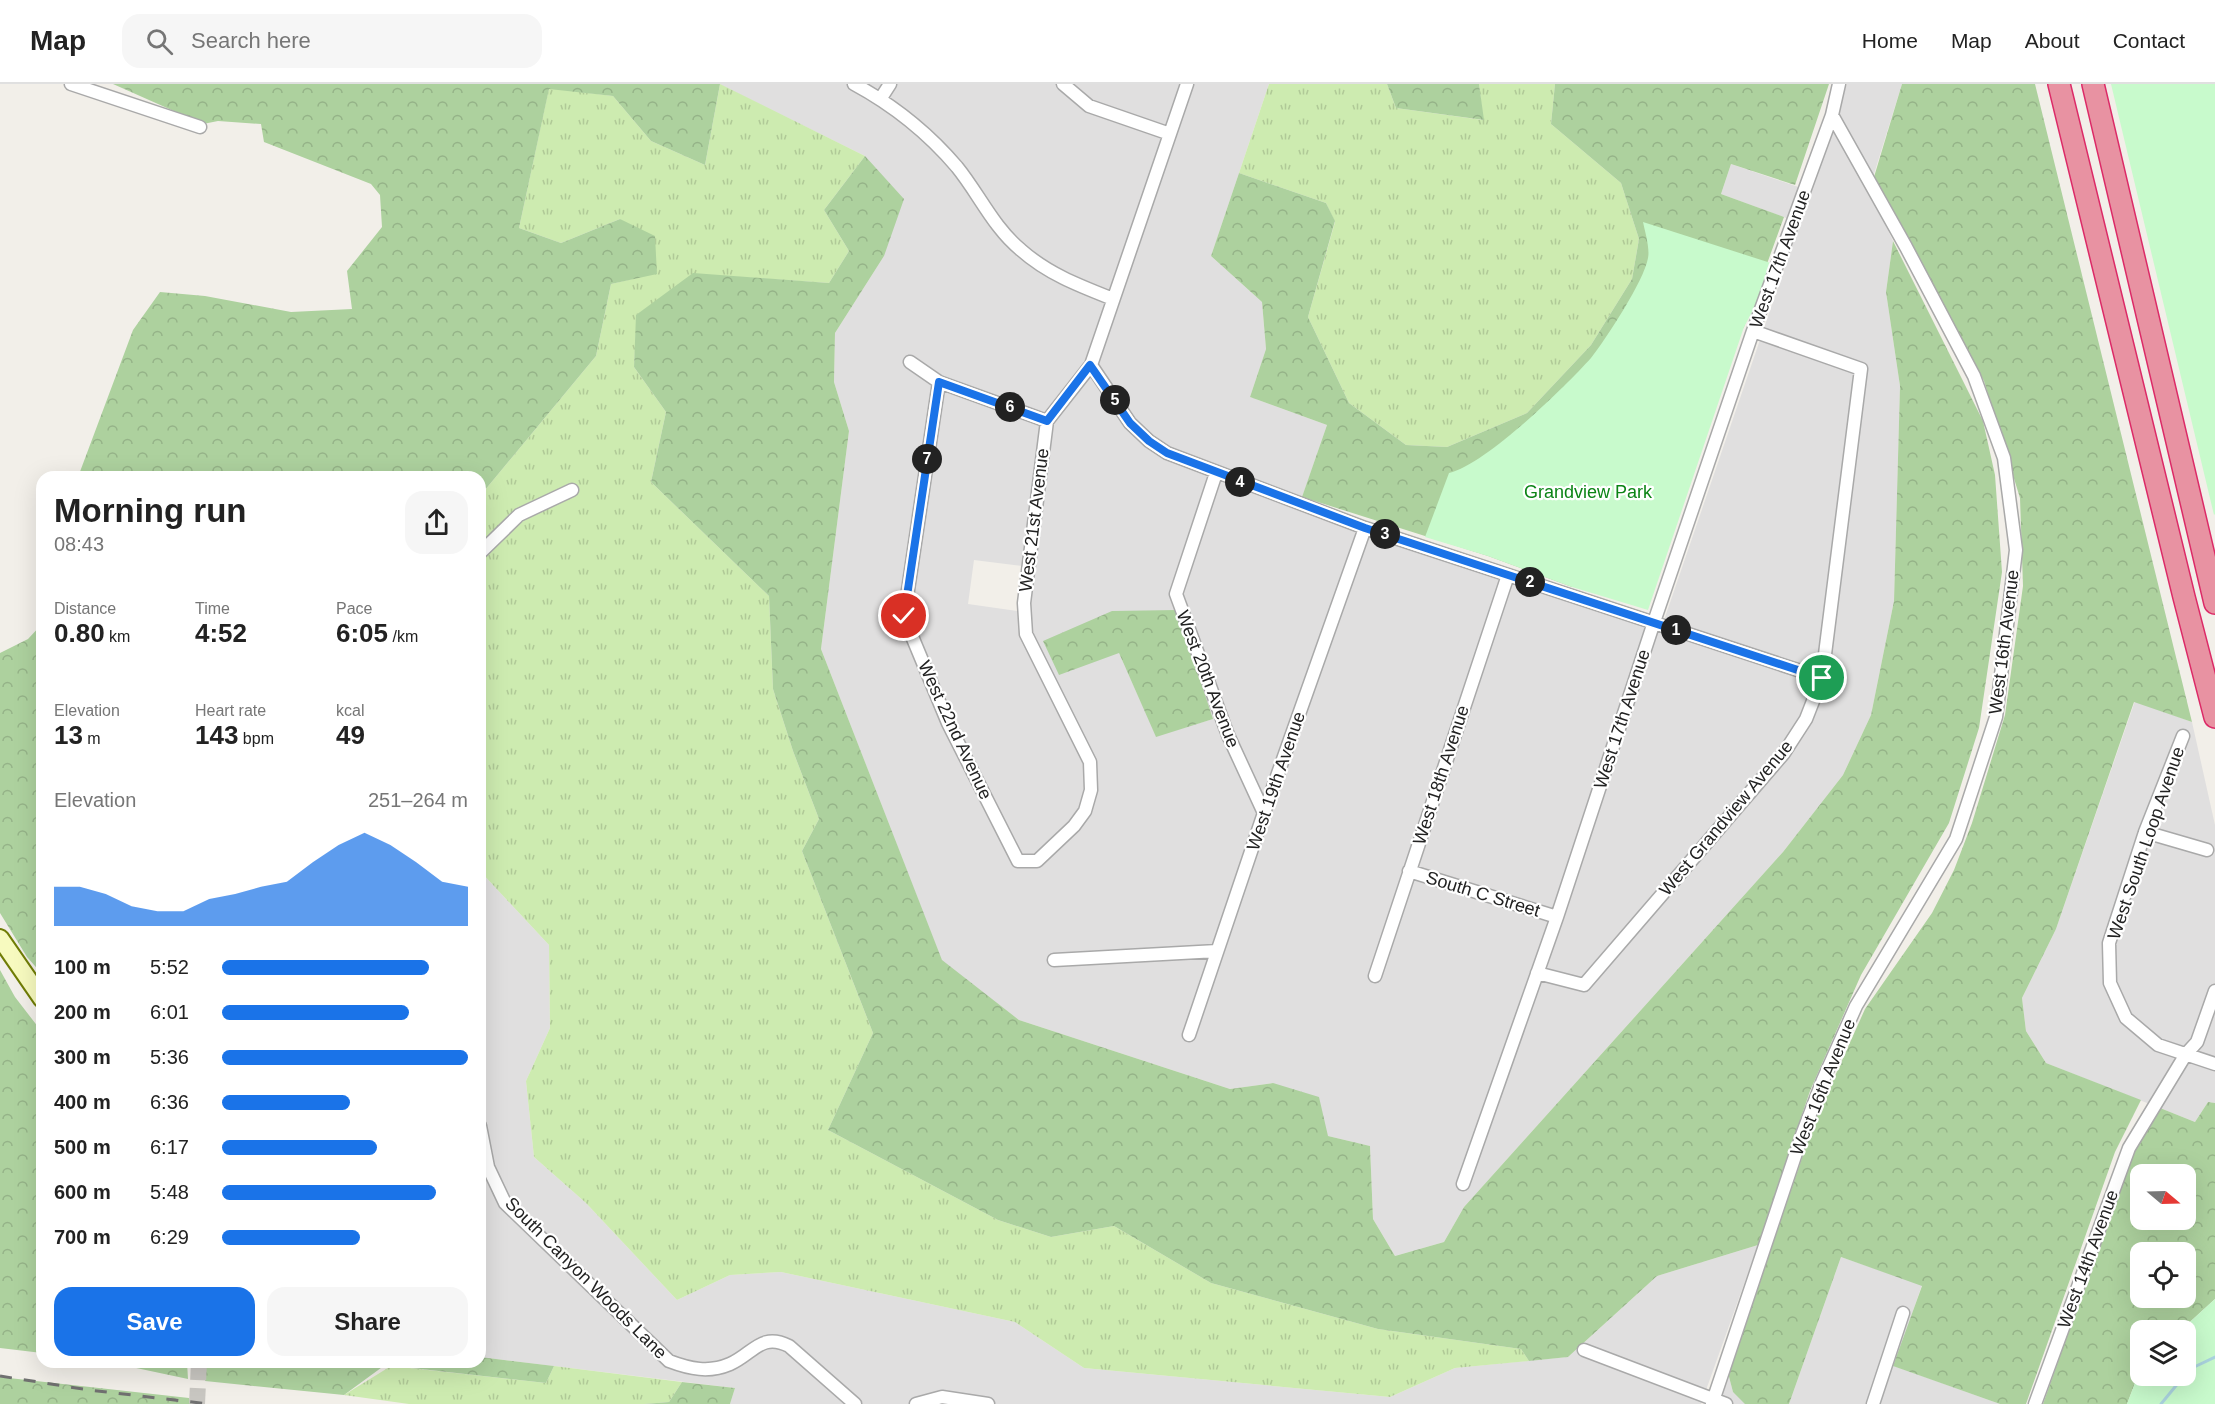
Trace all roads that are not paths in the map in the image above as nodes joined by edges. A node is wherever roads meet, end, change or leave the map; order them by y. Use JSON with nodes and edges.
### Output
{"nodes":[{"id":1,"x":71,"y":84,"type":"edge"},
{"id":2,"x":854,"y":84,"type":"edge"},
{"id":3,"x":890,"y":84,"type":"edge"},
{"id":4,"x":1063,"y":84,"type":"edge"},
{"id":5,"x":1187,"y":84,"type":"edge"},
{"id":6,"x":1839,"y":84,"type":"edge"},
{"id":7,"x":2059,"y":84,"type":"edge"},
{"id":8,"x":2093,"y":84,"type":"edge"},
{"id":9,"x":881,"y":98,"type":"junction"},
{"id":10,"x":1832,"y":115,"type":"junction"},
{"id":11,"x":200,"y":127,"type":"dead end"},
{"id":12,"x":1170,"y":134,"type":"junction"},
{"id":13,"x":1113,"y":299,"type":"junction"},
{"id":14,"x":1753,"y":331,"type":"junction"},
{"id":15,"x":910,"y":362,"type":"dead end"},
{"id":16,"x":1090,"y":365,"type":"junction"},
{"id":17,"x":939,"y":382,"type":"junction"},
{"id":18,"x":1047,"y":421,"type":"junction"},
{"id":19,"x":1216,"y":473,"type":"junction"},
{"id":20,"x":572,"y":490,"type":"dead end"},
{"id":21,"x":1365,"y":528,"type":"junction"},
{"id":22,"x":486,"y":547,"type":"edge"},
{"id":23,"x":1508,"y":575,"type":"junction"},
{"id":24,"x":2215,"y":603,"type":"edge"},
{"id":25,"x":1654,"y":622,"type":"junction"},
{"id":26,"x":1822,"y":678,"type":"junction"},
{"id":27,"x":2215,"y":717,"type":"edge"},
{"id":28,"x":2183,"y":736,"type":"dead end"},
{"id":29,"x":1264,"y":813,"type":"junction"},
{"id":30,"x":2145,"y":832,"type":"junction"},
{"id":31,"x":2207,"y":850,"type":"dead end"},
{"id":32,"x":1018,"y":861,"type":"joint"},
{"id":33,"x":1409,"y":871,"type":"junction"},
{"id":34,"x":1557,"y":917,"type":"junction"},
{"id":35,"x":0,"y":938,"type":"edge"},
{"id":36,"x":1217,"y":951,"type":"junction"},
{"id":37,"x":1054,"y":960,"type":"dead end"},
{"id":38,"x":1537,"y":973,"type":"junction"},
{"id":39,"x":1375,"y":976,"type":"dead end"},
{"id":40,"x":36,"y":990,"type":"edge"},
{"id":41,"x":2215,"y":991,"type":"edge"},
{"id":42,"x":1189,"y":1035,"type":"dead end"},
{"id":43,"x":2186,"y":1054,"type":"junction"},
{"id":44,"x":2215,"y":1064,"type":"edge"},
{"id":45,"x":486,"y":1157,"type":"edge"},
{"id":46,"x":1463,"y":1184,"type":"dead end"},
{"id":47,"x":1903,"y":1313,"type":"dead end"},
{"id":48,"x":1584,"y":1350,"type":"dead end"},
{"id":49,"x":1717,"y":1403,"type":"edge"},
{"id":50,"x":855,"y":1404,"type":"edge"},
{"id":51,"x":916,"y":1404,"type":"edge"},
{"id":52,"x":988,"y":1404,"type":"edge"},
{"id":53,"x":1872,"y":1404,"type":"edge"},
{"id":54,"x":2035,"y":1404,"type":"edge"}],
"edges":[{"from":1,"to":11,"type":"street"},
{"from":2,"to":9,"type":"street"},
{"from":3,"to":9,"type":"street"},
{"from":4,"to":12,"type":"street"},
{"from":5,"to":12,"type":"street"},
{"from":6,"to":10,"type":"street","name":"West 17th Avenue"},
{"from":7,"to":27,"type":"highway"},
{"from":8,"to":24,"type":"highway"},
{"from":9,"to":13,"type":"street"},
{"from":10,"to":14,"type":"street","name":"West 17th Avenue"},
{"from":10,"to":49,"type":"street","name":"West 16th Avenue"},
{"from":12,"to":13,"type":"street"},
{"from":13,"to":16,"type":"street"},
{"from":14,"to":25,"type":"street","name":"West 17th Avenue"},
{"from":14,"to":26,"type":"street","name":"West Grandview Avenue"},
{"from":15,"to":17,"type":"street"},
{"from":16,"to":18,"type":"street"},
{"from":16,"to":19,"type":"street"},
{"from":17,"to":18,"type":"street"},
{"from":17,"to":32,"type":"street","name":"West 22nd Avenue"},
{"from":18,"to":32,"type":"street","name":"West 21st Avenue"},
{"from":19,"to":21,"type":"street"},
{"from":19,"to":29,"type":"street","name":"West 20th Avenue"},
{"from":20,"to":22,"type":"street"},
{"from":21,"to":23,"type":"street"},
{"from":21,"to":29,"type":"street","name":"West 19th Avenue"},
{"from":23,"to":25,"type":"street"},
{"from":23,"to":33,"type":"street","name":"West 18th Avenue"},
{"from":25,"to":26,"type":"street"},
{"from":25,"to":34,"type":"street","name":"West 17th Avenue"},
{"from":26,"to":38,"type":"street","name":"West Grandview Avenue"},
{"from":28,"to":30,"type":"street","name":"West South Loop Avenue"},
{"from":29,"to":36,"type":"street","name":"West 19th Avenue"},
{"from":30,"to":31,"type":"street"},
{"from":30,"to":43,"type":"street","name":"West South Loop Avenue"},
{"from":33,"to":34,"type":"street","name":"South C Street"},
{"from":33,"to":39,"type":"street","name":"West 18th Avenue"},
{"from":34,"to":38,"type":"street","name":"West 17th Avenue"},
{"from":35,"to":40,"type":"street"},
{"from":36,"to":37,"type":"street"},
{"from":36,"to":42,"type":"street","name":"West 19th Avenue"},
{"from":38,"to":46,"type":"street","name":"West 17th Avenue"},
{"from":41,"to":43,"type":"street","name":"West 14th Avenue"},
{"from":43,"to":44,"type":"street","name":"West South Loop Avenue"},
{"from":43,"to":54,"type":"street","name":"West 14th Avenue"},
{"from":45,"to":50,"type":"street","name":"South Canyon Woods Lane"},
{"from":47,"to":53,"type":"street"},
{"from":48,"to":49,"type":"street"},
{"from":51,"to":52,"type":"street"}]}
